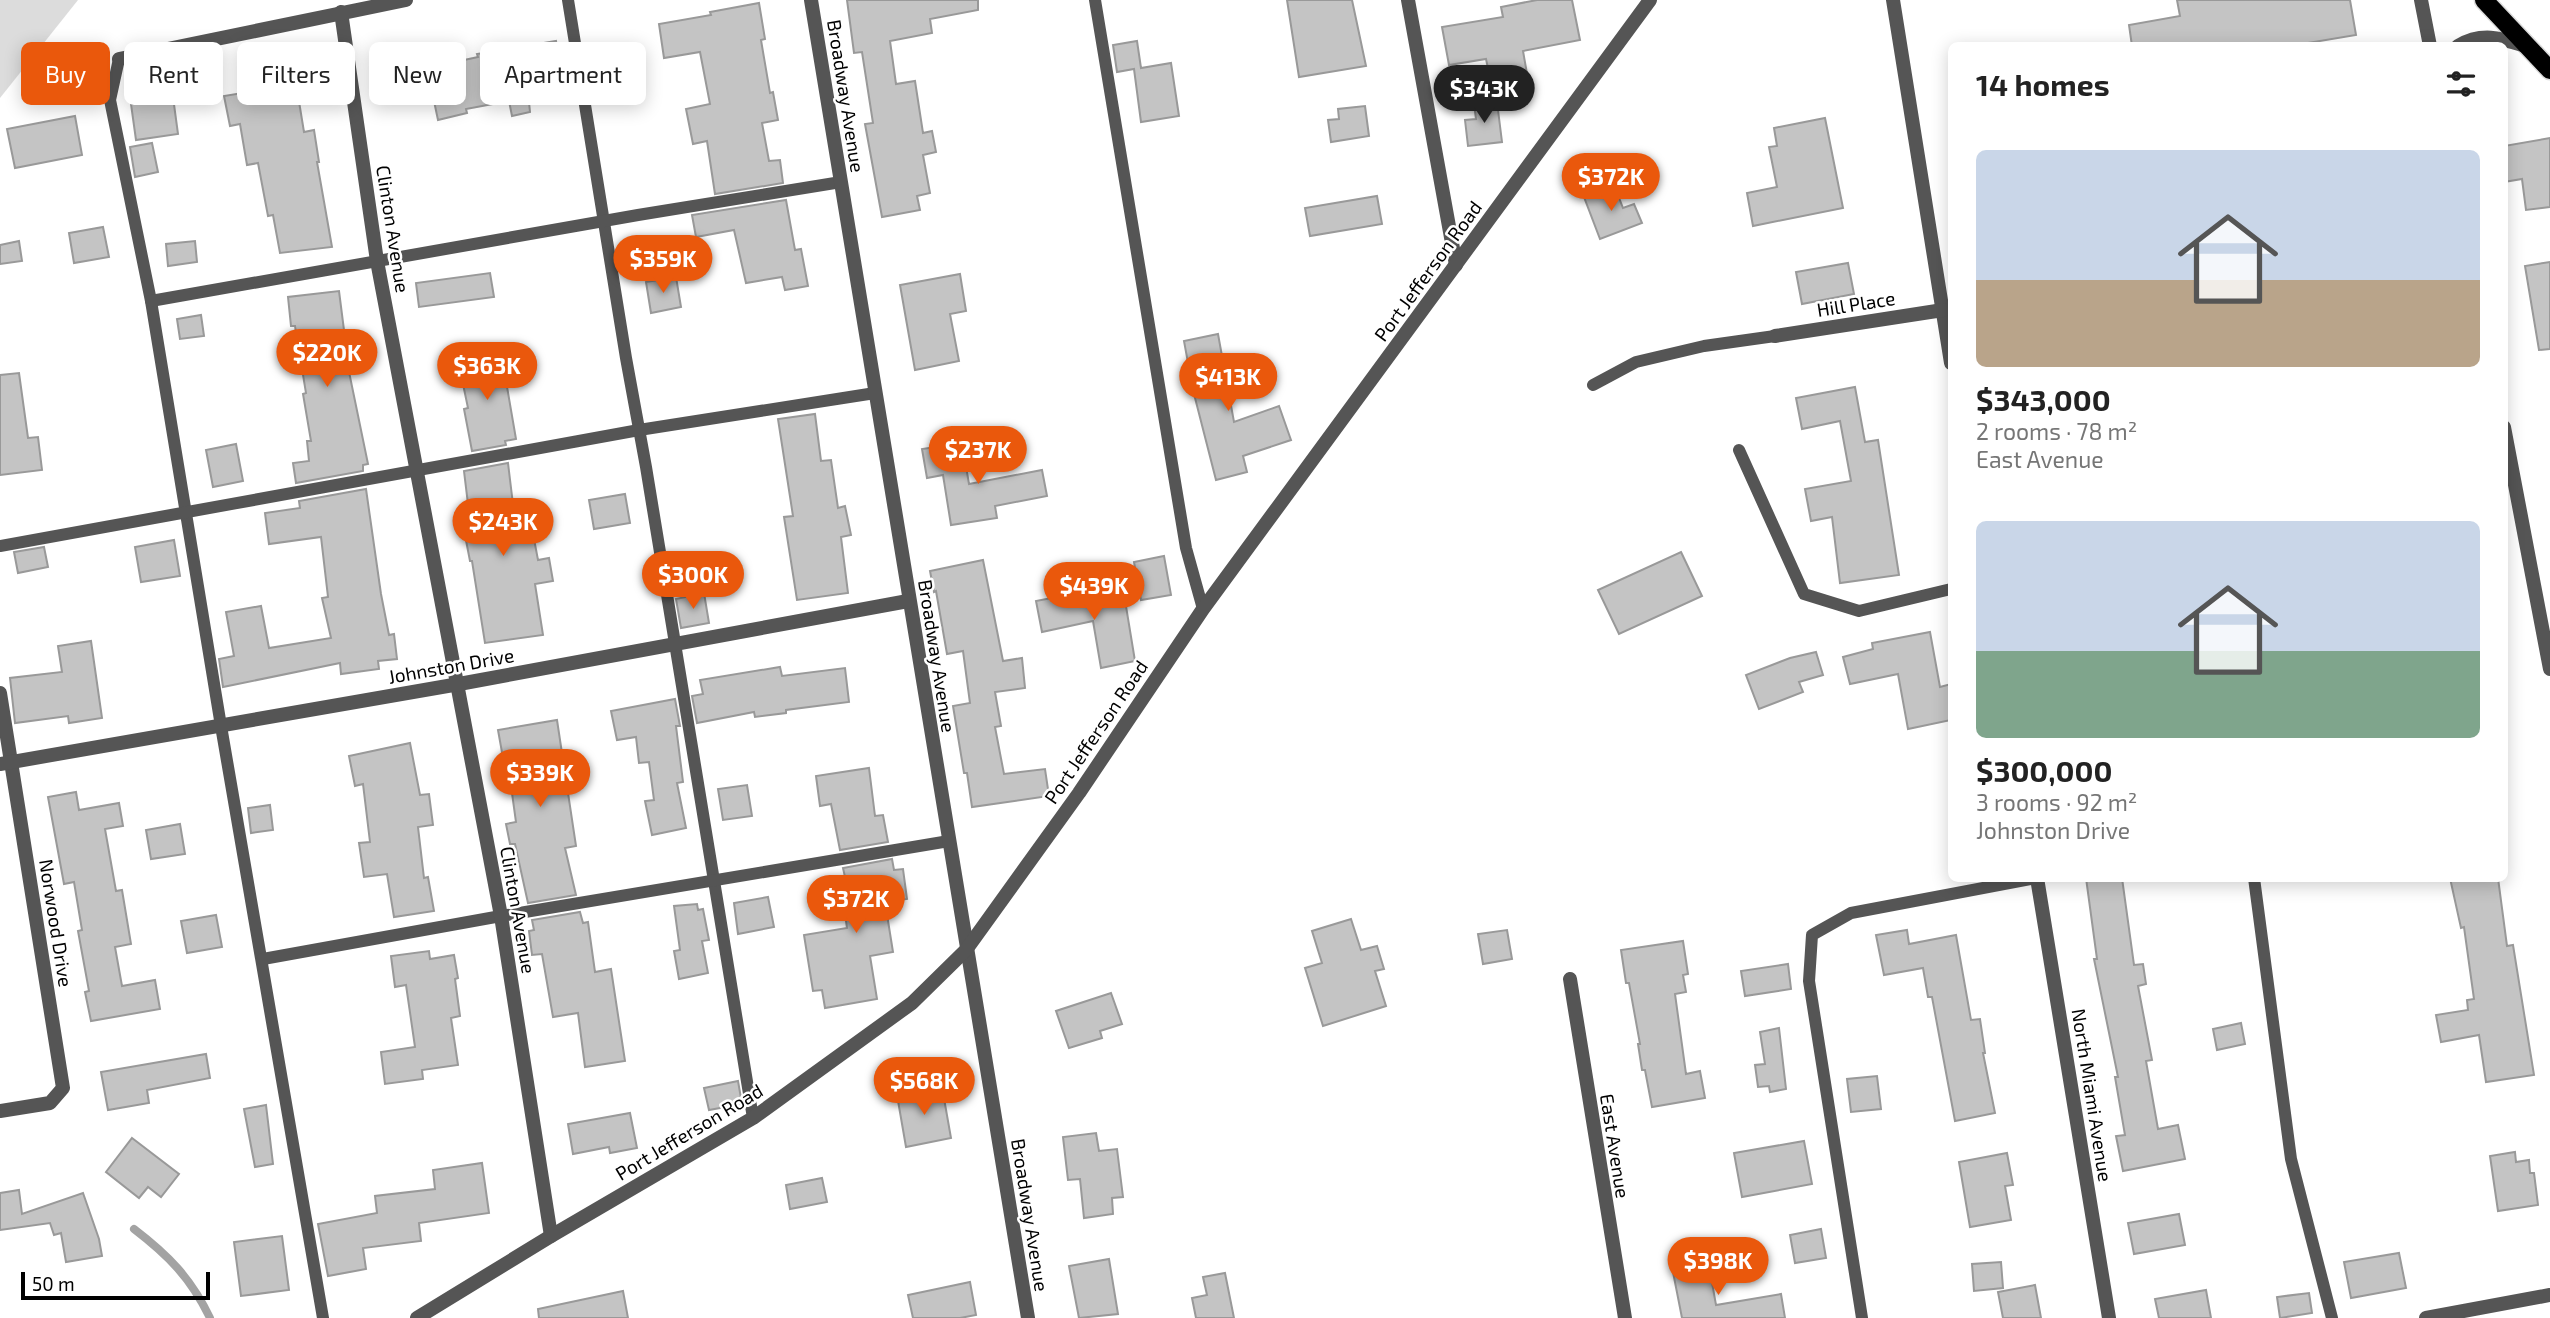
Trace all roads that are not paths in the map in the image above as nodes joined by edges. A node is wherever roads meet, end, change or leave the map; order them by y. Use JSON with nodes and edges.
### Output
{"nodes":[{"id":1,"x":406,"y":0,"type":"edge"},
{"id":2,"x":568,"y":0,"type":"edge"},
{"id":3,"x":811,"y":0,"type":"edge"},
{"id":4,"x":1095,"y":0,"type":"edge"},
{"id":5,"x":1408,"y":0,"type":"edge"},
{"id":6,"x":1650,"y":0,"type":"edge"},
{"id":7,"x":1893,"y":0,"type":"edge"},
{"id":8,"x":2421,"y":0,"type":"edge"},
{"id":9,"x":2484,"y":0,"type":"edge"},
{"id":10,"x":341,"y":12,"type":"junction"},
{"id":11,"x":2429,"y":42,"type":"edge"},
{"id":12,"x":2465,"y":42,"type":"edge"},
{"id":13,"x":2529,"y":47,"type":"junction"},
{"id":14,"x":119,"y":59,"type":"joint"},
{"id":15,"x":2550,"y":69,"type":"edge"},
{"id":16,"x":841,"y":183,"type":"junction"},
{"id":17,"x":604,"y":222,"type":"junction"},
{"id":18,"x":377,"y":261,"type":"junction"},
{"id":19,"x":1457,"y":265,"type":"junction"},
{"id":20,"x":151,"y":301,"type":"junction"},
{"id":21,"x":1942,"y":310,"type":"junction"},
{"id":22,"x":1774,"y":335,"type":"joint"},
{"id":23,"x":1948,"y":345,"type":"edge"},
{"id":24,"x":1592,"y":385,"type":"dead end"},
{"id":25,"x":875,"y":393,"type":"junction"},
{"id":26,"x":639,"y":430,"type":"junction"},
{"id":27,"x":2508,"y":448,"type":"edge"},
{"id":28,"x":1739,"y":450,"type":"dead end"},
{"id":29,"x":418,"y":471,"type":"junction"},
{"id":30,"x":186,"y":512,"type":"junction"},
{"id":31,"x":0,"y":546,"type":"edge"},
{"id":32,"x":1948,"y":590,"type":"edge"},
{"id":33,"x":908,"y":601,"type":"junction"},
{"id":34,"x":1203,"y":609,"type":"junction"},
{"id":35,"x":674,"y":644,"type":"junction"},
{"id":36,"x":2550,"y":669,"type":"edge"},
{"id":37,"x":458,"y":684,"type":"junction"},
{"id":38,"x":0,"y":693,"type":"edge"},
{"id":39,"x":221,"y":726,"type":"junction"},
{"id":40,"x":6,"y":763,"type":"edge"},
{"id":41,"x":948,"y":841,"type":"junction"},
{"id":42,"x":714,"y":880,"type":"junction"},
{"id":43,"x":2016,"y":882,"type":"edge"},
{"id":44,"x":2038,"y":882,"type":"edge"},
{"id":45,"x":2255,"y":882,"type":"edge"},
{"id":46,"x":501,"y":916,"type":"junction"},
{"id":47,"x":966,"y":950,"type":"junction"},
{"id":48,"x":263,"y":959,"type":"junction"},
{"id":49,"x":1570,"y":979,"type":"dead end"},
{"id":50,"x":0,"y":1111,"type":"edge"},
{"id":51,"x":753,"y":1118,"type":"junction"},
{"id":52,"x":551,"y":1236,"type":"junction"},
{"id":53,"x":2550,"y":1295,"type":"edge"},
{"id":54,"x":324,"y":1318,"type":"edge"},
{"id":55,"x":417,"y":1318,"type":"edge"},
{"id":56,"x":1028,"y":1318,"type":"edge"},
{"id":57,"x":1625,"y":1318,"type":"edge"},
{"id":58,"x":1862,"y":1318,"type":"edge"},
{"id":59,"x":2109,"y":1318,"type":"edge"},
{"id":60,"x":2332,"y":1318,"type":"edge"},
{"id":61,"x":2426,"y":1318,"type":"edge"}],
"edges":[{"from":1,"to":10,"type":"street"},
{"from":2,"to":17,"type":"lane"},
{"from":3,"to":16,"type":"street","name":"Broadway Avenue"},
{"from":4,"to":34,"type":"lane"},
{"from":5,"to":19,"type":"street"},
{"from":6,"to":19,"type":"street","name":"Port Jefferson Road"},
{"from":7,"to":21,"type":"street"},
{"from":8,"to":11,"type":"street"},
{"from":9,"to":13,"type":"main road"},
{"from":10,"to":14,"type":"street"},
{"from":10,"to":18,"type":"street","name":"Clinton Avenue"},
{"from":12,"to":13,"type":"street"},
{"from":13,"to":15,"type":"main road"},
{"from":14,"to":20,"type":"lane"},
{"from":16,"to":17,"type":"lane"},
{"from":16,"to":25,"type":"street","name":"Broadway Avenue"},
{"from":17,"to":18,"type":"lane"},
{"from":17,"to":26,"type":"lane"},
{"from":18,"to":20,"type":"lane"},
{"from":18,"to":29,"type":"street","name":"Clinton Avenue"},
{"from":19,"to":34,"type":"street","name":"Port Jefferson Road"},
{"from":20,"to":30,"type":"lane"},
{"from":21,"to":22,"type":"street","name":"Hill Place"},
{"from":21,"to":23,"type":"street"},
{"from":22,"to":24,"type":"lane"},
{"from":25,"to":26,"type":"lane"},
{"from":25,"to":33,"type":"street","name":"Broadway Avenue"},
{"from":26,"to":29,"type":"lane"},
{"from":26,"to":35,"type":"lane"},
{"from":27,"to":36,"type":"street"},
{"from":28,"to":32,"type":"lane"},
{"from":29,"to":30,"type":"lane"},
{"from":29,"to":37,"type":"street","name":"Clinton Avenue"},
{"from":30,"to":31,"type":"lane"},
{"from":30,"to":39,"type":"lane"},
{"from":33,"to":35,"type":"street","name":"Johnston Drive"},
{"from":33,"to":41,"type":"street","name":"Broadway Avenue"},
{"from":34,"to":47,"type":"street","name":"Port Jefferson Road"},
{"from":35,"to":37,"type":"street","name":"Johnston Drive"},
{"from":35,"to":42,"type":"lane"},
{"from":37,"to":39,"type":"street","name":"Johnston Drive"},
{"from":37,"to":46,"type":"street","name":"Clinton Avenue"},
{"from":38,"to":40,"type":"street","name":"Norwood Drive"},
{"from":39,"to":40,"type":"street","name":"Johnston Drive"},
{"from":39,"to":48,"type":"lane"},
{"from":40,"to":50,"type":"street","name":"Norwood Drive"},
{"from":41,"to":42,"type":"lane"},
{"from":41,"to":47,"type":"street","name":"Broadway Avenue"},
{"from":42,"to":46,"type":"lane"},
{"from":42,"to":51,"type":"lane"},
{"from":43,"to":58,"type":"lane"},
{"from":44,"to":59,"type":"street","name":"North Miami Avenue"},
{"from":45,"to":60,"type":"lane"},
{"from":46,"to":48,"type":"lane"},
{"from":46,"to":52,"type":"street","name":"Clinton Avenue"},
{"from":47,"to":51,"type":"street","name":"Port Jefferson Road"},
{"from":47,"to":56,"type":"street","name":"Broadway Avenue"},
{"from":48,"to":54,"type":"lane"},
{"from":49,"to":57,"type":"street","name":"East Avenue"},
{"from":51,"to":52,"type":"street","name":"Port Jefferson Road"},
{"from":52,"to":55,"type":"street","name":"Port Jefferson Road"},
{"from":53,"to":61,"type":"street"}]}
